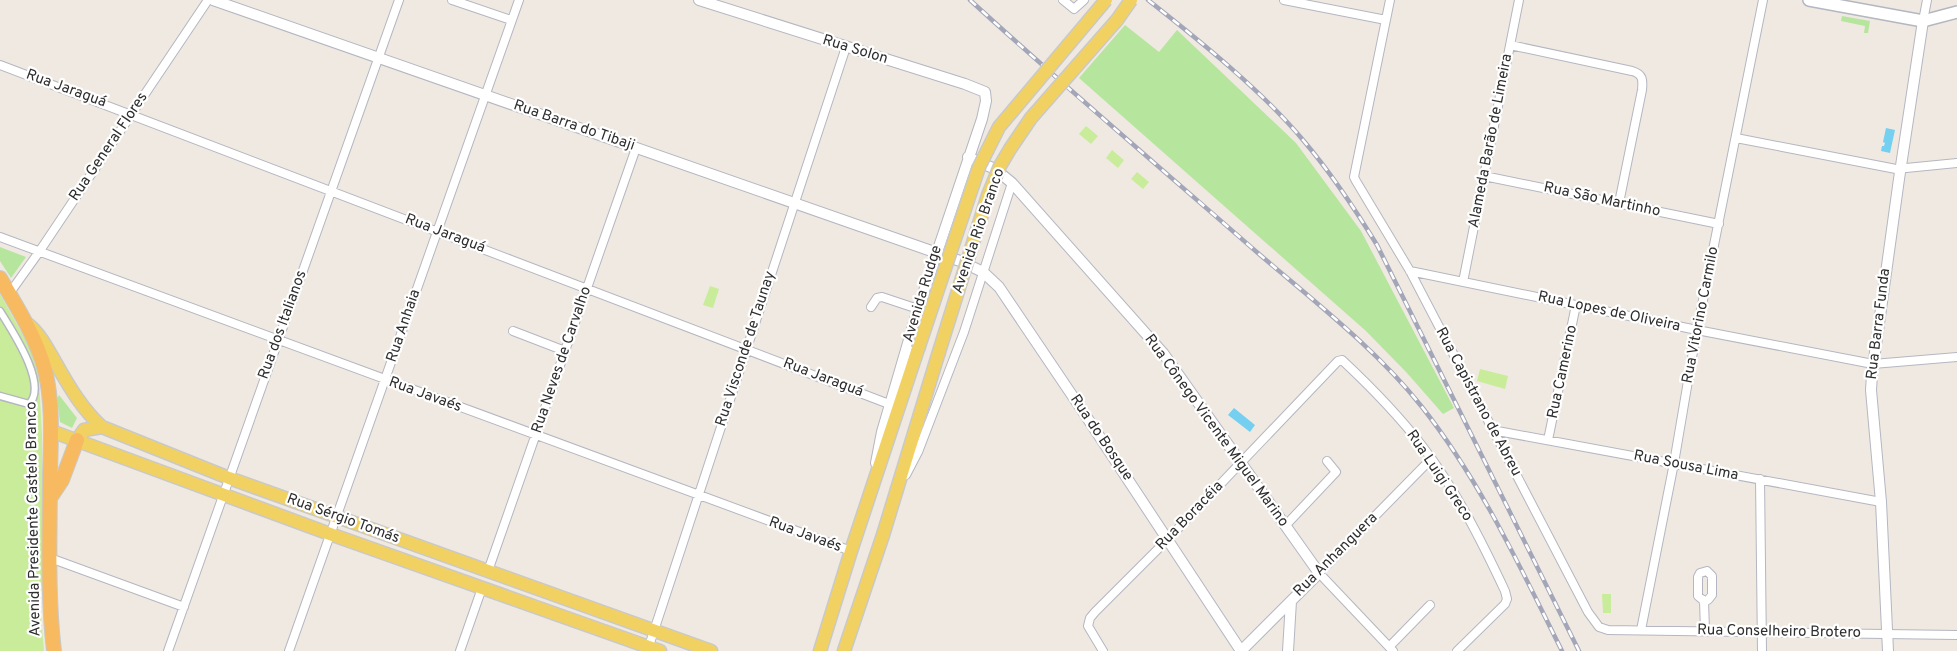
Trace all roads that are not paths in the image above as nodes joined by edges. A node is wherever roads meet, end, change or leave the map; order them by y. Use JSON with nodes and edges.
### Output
{"nodes":[{"id":1,"x":208,"y":0,"type":"edge"},
{"id":2,"x":213,"y":0,"type":"edge"},
{"id":3,"x":399,"y":0,"type":"edge"},
{"id":4,"x":452,"y":0,"type":"edge"},
{"id":5,"x":519,"y":0,"type":"edge"},
{"id":6,"x":1062,"y":0,"type":"edge"},
{"id":7,"x":1084,"y":0,"type":"edge"},
{"id":8,"x":1106,"y":0,"type":"edge"},
{"id":9,"x":1131,"y":0,"type":"edge"},
{"id":10,"x":1284,"y":0,"type":"edge"},
{"id":11,"x":1390,"y":0,"type":"edge"},
{"id":12,"x":1519,"y":0,"type":"edge"},
{"id":13,"x":1763,"y":0,"type":"edge"},
{"id":14,"x":1809,"y":0,"type":"edge"},
{"id":15,"x":1927,"y":0,"type":"edge"},
{"id":16,"x":704,"y":1,"type":"edge"},
{"id":17,"x":1957,"y":12,"type":"edge"},
{"id":18,"x":511,"y":20,"type":"junction"},
{"id":19,"x":1386,"y":20,"type":"junction"},
{"id":20,"x":1923,"y":21,"type":"junction"},
{"id":21,"x":1510,"y":45,"type":"junction"},
{"id":22,"x":846,"y":47,"type":"junction"},
{"id":23,"x":377,"y":59,"type":"junction"},
{"id":24,"x":0,"y":65,"type":"edge"},
{"id":25,"x":484,"y":95,"type":"junction"},
{"id":26,"x":132,"y":114,"type":"junction"},
{"id":27,"x":982,"y":119,"type":"joint"},
{"id":28,"x":1736,"y":138,"type":"junction"},
{"id":29,"x":636,"y":148,"type":"junction"},
{"id":30,"x":968,"y":157,"type":"junction"},
{"id":31,"x":1957,"y":163,"type":"edge"},
{"id":32,"x":1900,"y":170,"type":"junction"},
{"id":33,"x":1484,"y":176,"type":"junction"},
{"id":34,"x":1012,"y":183,"type":"junction"},
{"id":35,"x":331,"y":190,"type":"junction"},
{"id":36,"x":1619,"y":203,"type":"junction"},
{"id":37,"x":794,"y":204,"type":"junction"},
{"id":38,"x":1719,"y":224,"type":"junction"},
{"id":39,"x":436,"y":231,"type":"junction"},
{"id":40,"x":0,"y":238,"type":"edge"},
{"id":41,"x":39,"y":252,"type":"junction"},
{"id":42,"x":935,"y":253,"type":"junction"},
{"id":43,"x":1410,"y":271,"type":"junction"},
{"id":44,"x":983,"y":272,"type":"junction"},
{"id":45,"x":0,"y":278,"type":"edge"},
{"id":46,"x":1463,"y":282,"type":"junction"},
{"id":47,"x":587,"y":288,"type":"junction"},
{"id":48,"x":9,"y":294,"type":"junction"},
{"id":49,"x":1576,"y":305,"type":"junction"},
{"id":50,"x":871,"y":307,"type":"dead end"},
{"id":51,"x":918,"y":309,"type":"junction"},
{"id":52,"x":0,"y":311,"type":"edge"},
{"id":53,"x":24,"y":320,"type":"junction"},
{"id":54,"x":1697,"y":330,"type":"junction"},
{"id":55,"x":513,"y":331,"type":"dead end"},
{"id":56,"x":277,"y":340,"type":"junction"},
{"id":57,"x":746,"y":348,"type":"junction"},
{"id":58,"x":918,"y":349,"type":"joint"},
{"id":59,"x":565,"y":351,"type":"junction"},
{"id":60,"x":1957,"y":357,"type":"edge"},
{"id":61,"x":1342,"y":360,"type":"joint"},
{"id":62,"x":1873,"y":364,"type":"junction"},
{"id":63,"x":385,"y":380,"type":"junction"},
{"id":64,"x":0,"y":396,"type":"edge"},
{"id":65,"x":889,"y":404,"type":"junction"},
{"id":66,"x":102,"y":426,"type":"junction"},
{"id":67,"x":1492,"y":430,"type":"junction"},
{"id":68,"x":51,"y":431,"type":"junction"},
{"id":69,"x":535,"y":435,"type":"junction"},
{"id":70,"x":77,"y":440,"type":"junction"},
{"id":71,"x":1548,"y":440,"type":"junction"},
{"id":72,"x":1431,"y":459,"type":"junction"},
{"id":73,"x":1327,"y":461,"type":"dead end"},
{"id":74,"x":1241,"y":463,"type":"junction"},
{"id":75,"x":1674,"y":463,"type":"junction"},
{"id":76,"x":877,"y":472,"type":"junction"},
{"id":77,"x":229,"y":478,"type":"junction"},
{"id":78,"x":1760,"y":479,"type":"junction"},
{"id":79,"x":895,"y":493,"type":"junction"},
{"id":80,"x":223,"y":494,"type":"junction"},
{"id":81,"x":698,"y":496,"type":"junction"},
{"id":82,"x":50,"y":498,"type":"junction"},
{"id":83,"x":1880,"y":502,"type":"junction"},
{"id":84,"x":336,"y":516,"type":"junction"},
{"id":85,"x":1285,"y":526,"type":"junction"},
{"id":86,"x":330,"y":534,"type":"junction"},
{"id":87,"x":1168,"y":539,"type":"junction"},
{"id":88,"x":850,"y":551,"type":"junction"},
{"id":89,"x":50,"y":558,"type":"junction"},
{"id":90,"x":488,"y":571,"type":"junction"},
{"id":91,"x":1319,"y":572,"type":"junction"},
{"id":92,"x":482,"y":588,"type":"junction"},
{"id":93,"x":1291,"y":601,"type":"junction"},
{"id":94,"x":1704,"y":601,"type":"dead end"},
{"id":95,"x":1430,"y":605,"type":"dead end"},
{"id":96,"x":184,"y":607,"type":"junction"},
{"id":97,"x":1601,"y":628,"type":"joint"},
{"id":98,"x":654,"y":630,"type":"junction"},
{"id":99,"x":1641,"y":630,"type":"junction"},
{"id":100,"x":1705,"y":631,"type":"junction"},
{"id":101,"x":1762,"y":632,"type":"junction"},
{"id":102,"x":1888,"y":634,"type":"junction"},
{"id":103,"x":1957,"y":635,"type":"edge"},
{"id":104,"x":1391,"y":649,"type":"edge"},
{"id":105,"x":652,"y":650,"type":"edge"},
{"id":106,"x":54,"y":651,"type":"edge"},
{"id":107,"x":168,"y":651,"type":"edge"},
{"id":108,"x":288,"y":651,"type":"edge"},
{"id":109,"x":460,"y":651,"type":"edge"},
{"id":110,"x":711,"y":651,"type":"edge"},
{"id":111,"x":820,"y":651,"type":"edge"},
{"id":112,"x":844,"y":651,"type":"edge"},
{"id":113,"x":1103,"y":651,"type":"edge"},
{"id":114,"x":1241,"y":651,"type":"edge"},
{"id":115,"x":1288,"y":651,"type":"edge"},
{"id":116,"x":1457,"y":651,"type":"edge"},
{"id":117,"x":1762,"y":651,"type":"edge"},
{"id":118,"x":1888,"y":651,"type":"edge"}],
"edges":[{"from":1,"to":26,"type":"street","name":"Rua General Flores"},
{"from":2,"to":23,"type":"street","name":"Rua Barra do Tibaji"},
{"from":3,"to":23,"type":"street","name":"Rua dos Italianos"},
{"from":4,"to":18,"type":"street"},
{"from":5,"to":18,"type":"street","name":"Rua Anhaia"},
{"from":6,"to":7,"type":"street"},
{"from":8,"to":58,"type":"main road","name":"Avenida Rio Branco","bridge":true},
{"from":9,"to":79,"type":"main road","name":"Avenida Rio Branco","bridge":true},
{"from":10,"to":19,"type":"street"},
{"from":11,"to":19,"type":"street"},
{"from":12,"to":21,"type":"street","name":"Alameda Barão de Limeira"},
{"from":13,"to":28,"type":"street","name":"Rua Vitorino Carmilo"},
{"from":14,"to":20,"type":"main road"},
{"from":15,"to":20,"type":"street","name":"Rua Barra Funda"},
{"from":16,"to":22,"type":"street","name":"Rua Solon"},
{"from":17,"to":20,"type":"main road"},
{"from":18,"to":25,"type":"street","name":"Rua Anhaia"},
{"from":19,"to":43,"type":"street","name":"Rua Capistrano de Abreu"},
{"from":20,"to":32,"type":"street","name":"Rua Barra Funda"},
{"from":21,"to":33,"type":"street","name":"Alameda Barão de Limeira"},
{"from":21,"to":36,"type":"street"},
{"from":22,"to":27,"type":"street","name":"Rua Solon"},
{"from":22,"to":37,"type":"street","name":"Rua Visconde de Taunay"},
{"from":23,"to":25,"type":"street","name":"Rua Barra do Tibaji"},
{"from":23,"to":35,"type":"street","name":"Rua dos Italianos"},
{"from":24,"to":26,"type":"street","name":"Rua Jaraguá"},
{"from":25,"to":29,"type":"street","name":"Rua Barra do Tibaji"},
{"from":25,"to":39,"type":"street","name":"Rua Anhaia"},
{"from":26,"to":35,"type":"street","name":"Rua Jaraguá"},
{"from":26,"to":41,"type":"street","name":"Rua General Flores"},
{"from":27,"to":30,"type":"street","name":"Avenida Rudge"},
{"from":28,"to":32,"type":"street"},
{"from":28,"to":38,"type":"street","name":"Rua Vitorino Carmilo"},
{"from":29,"to":37,"type":"street","name":"Rua Barra do Tibaji"},
{"from":29,"to":47,"type":"street","name":"Rua Neves de Carvalho"},
{"from":30,"to":34,"type":"street","name":"Rua Cônego Vicente Miguel Marino"},
{"from":30,"to":42,"type":"street","name":"Avenida Rudge"},
{"from":31,"to":32,"type":"street"},
{"from":32,"to":62,"type":"street","name":"Rua Barra Funda"},
{"from":33,"to":36,"type":"street","name":"Rua São Martinho"},
{"from":33,"to":46,"type":"street","name":"Alameda Barão de Limeira"},
{"from":34,"to":44,"type":"street"},
{"from":34,"to":74,"type":"street","name":"Rua Cônego Vicente Miguel Marino"},
{"from":35,"to":39,"type":"street","name":"Rua Jaraguá"},
{"from":35,"to":56,"type":"street","name":"Rua dos Italianos"},
{"from":36,"to":38,"type":"street","name":"Rua São Martinho"},
{"from":37,"to":42,"type":"street","name":"Rua Barra do Tibaji"},
{"from":37,"to":57,"type":"street","name":"Rua Visconde de Taunay"},
{"from":38,"to":54,"type":"street","name":"Rua Vitorino Carmilo"},
{"from":39,"to":47,"type":"street","name":"Rua Jaraguá"},
{"from":39,"to":63,"type":"street","name":"Rua Anhaia"},
{"from":40,"to":41,"type":"street","name":"Rua Javaés"},
{"from":41,"to":48,"type":"street","name":"Rua General Flores"},
{"from":41,"to":56,"type":"street","name":"Rua Javaés"},
{"from":42,"to":44,"type":"street","name":"Rua do Bosque"},
{"from":42,"to":51,"type":"street","name":"Avenida Rudge"},
{"from":43,"to":46,"type":"street","name":"Rua Lopes de Oliveira"},
{"from":43,"to":67,"type":"street","name":"Rua Capistrano de Abreu"},
{"from":44,"to":79,"type":"street"},
{"from":44,"to":87,"type":"street","name":"Rua do Bosque"},
{"from":45,"to":48,"type":"highway","name":"Avenida Presidente Castelo Branco"},
{"from":46,"to":49,"type":"street","name":"Rua Lopes de Oliveira"},
{"from":47,"to":57,"type":"street","name":"Rua Jaraguá"},
{"from":47,"to":59,"type":"street","name":"Rua Neves de Carvalho"},
{"from":48,"to":53,"type":"highway","name":"Avenida Presidente Castelo Branco"},
{"from":49,"to":54,"type":"street","name":"Rua Lopes de Oliveira"},
{"from":49,"to":71,"type":"street","name":"Rua Camerino"},
{"from":50,"to":51,"type":"street"},
{"from":51,"to":65,"type":"street","name":"Avenida Rudge"},
{"from":52,"to":64,"type":"street"},
{"from":53,"to":66,"type":"main road","name":"Rua Sérgio Tomás"},
{"from":53,"to":68,"type":"highway","name":"Avenida Presidente Castelo Branco"},
{"from":54,"to":62,"type":"street","name":"Rua Lopes de Oliveira"},
{"from":54,"to":75,"type":"street","name":"Rua Vitorino Carmilo"},
{"from":55,"to":59,"type":"street"},
{"from":56,"to":63,"type":"street","name":"Rua Javaés"},
{"from":56,"to":77,"type":"street","name":"Rua dos Italianos"},
{"from":57,"to":65,"type":"street","name":"Rua Jaraguá"},
{"from":57,"to":81,"type":"street","name":"Rua Visconde de Taunay"},
{"from":58,"to":76,"type":"main road","name":"Avenida Rudge"},
{"from":59,"to":69,"type":"street","name":"Rua Neves de Carvalho"},
{"from":60,"to":62,"type":"street","name":"Rua Lopes de Oliveira"},
{"from":61,"to":72,"type":"street","name":"Rua Luigi Greco"},
{"from":61,"to":74,"type":"street","name":"Rua Boracéia"},
{"from":62,"to":83,"type":"street","name":"Rua Barra Funda"},
{"from":63,"to":69,"type":"street","name":"Rua Javaés"},
{"from":63,"to":84,"type":"street","name":"Rua Anhaia"},
{"from":65,"to":76,"type":"street","name":"Avenida Rudge"},
{"from":66,"to":70,"type":"main road"},
{"from":66,"to":77,"type":"main road","name":"Rua Sérgio Tomás"},
{"from":67,"to":71,"type":"street","name":"Rua Sousa Lima"},
{"from":67,"to":97,"type":"street","name":"Rua Capistrano de Abreu"},
{"from":68,"to":70,"type":"main road","name":"Rua Sérgio Tomás"},
{"from":68,"to":82,"type":"highway","name":"Avenida Presidente Castelo Branco"},
{"from":69,"to":81,"type":"street","name":"Rua Javaés"},
{"from":69,"to":90,"type":"street","name":"Rua Neves de Carvalho"},
{"from":70,"to":80,"type":"main road","name":"Rua Sérgio Tomás"},
{"from":70,"to":82,"type":"highway"},
{"from":71,"to":75,"type":"street","name":"Rua Sousa Lima"},
{"from":72,"to":91,"type":"street","name":"Rua Anhanguera"},
{"from":72,"to":116,"type":"street","name":"Rua Luigi Greco"},
{"from":73,"to":85,"type":"street"},
{"from":74,"to":85,"type":"street","name":"Rua Cônego Vicente Miguel Marino"},
{"from":74,"to":87,"type":"street","name":"Rua Boracéia"},
{"from":75,"to":78,"type":"street","name":"Rua Sousa Lima"},
{"from":75,"to":99,"type":"street","name":"Rua Vitorino Carmilo"},
{"from":76,"to":88,"type":"main road","name":"Avenida Rudge"},
{"from":77,"to":80,"type":"street","name":"Rua dos Italianos"},
{"from":77,"to":84,"type":"main road","name":"Rua Sérgio Tomás"},
{"from":78,"to":83,"type":"street","name":"Rua Sousa Lima"},
{"from":78,"to":101,"type":"street"},
{"from":79,"to":112,"type":"main road"},
{"from":80,"to":86,"type":"main road","name":"Rua Sérgio Tomás"},
{"from":80,"to":96,"type":"street","name":"Rua dos Italianos"},
{"from":81,"to":88,"type":"street","name":"Rua Javaés"},
{"from":81,"to":98,"type":"street","name":"Rua Visconde de Taunay"},
{"from":82,"to":89,"type":"highway","name":"Avenida Presidente Castelo Branco"},
{"from":83,"to":102,"type":"street","name":"Rua Barra Funda"},
{"from":84,"to":86,"type":"street","name":"Rua Anhaia"},
{"from":84,"to":90,"type":"main road","name":"Rua Sérgio Tomás"},
{"from":85,"to":91,"type":"street","name":"Rua Cônego Vicente Miguel Marino"},
{"from":86,"to":92,"type":"main road","name":"Rua Sérgio Tomás"},
{"from":86,"to":108,"type":"street","name":"Rua Anhaia"},
{"from":87,"to":113,"type":"street","name":"Rua Boracéia"},
{"from":87,"to":114,"type":"street","name":"Rua do Bosque"},
{"from":88,"to":111,"type":"main road","name":"Avenida Rudge"},
{"from":89,"to":96,"type":"street"},
{"from":89,"to":106,"type":"highway","name":"Avenida Presidente Castelo Branco"},
{"from":90,"to":98,"type":"main road","name":"Rua Sérgio Tomás"},
{"from":91,"to":93,"type":"street","name":"Rua Anhanguera"},
{"from":91,"to":104,"type":"street","name":"Rua Cônego Vicente Miguel Marino"},
{"from":92,"to":105,"type":"main road","name":"Rua Sérgio Tomás"},
{"from":92,"to":109,"type":"street"},
{"from":93,"to":114,"type":"street","name":"Rua Anhanguera"},
{"from":93,"to":115,"type":"street"},
{"from":94,"to":100,"type":"street"},
{"from":95,"to":104,"type":"street"},
{"from":96,"to":107,"type":"street","name":"Rua dos Italianos"},
{"from":97,"to":99,"type":"street","name":"Rua Conselheiro Brotero"},
{"from":98,"to":105,"type":"street","name":"Rua Visconde de Taunay"},
{"from":98,"to":110,"type":"main road","name":"Rua Sérgio Tomás"},
{"from":99,"to":100,"type":"street","name":"Rua Conselheiro Brotero"},
{"from":100,"to":101,"type":"street","name":"Rua Conselheiro Brotero"},
{"from":101,"to":102,"type":"street","name":"Rua Conselheiro Brotero"},
{"from":101,"to":117,"type":"street"},
{"from":102,"to":103,"type":"street","name":"Rua Conselheiro Brotero"},
{"from":102,"to":118,"type":"street","name":"Rua Barra Funda"}]}
